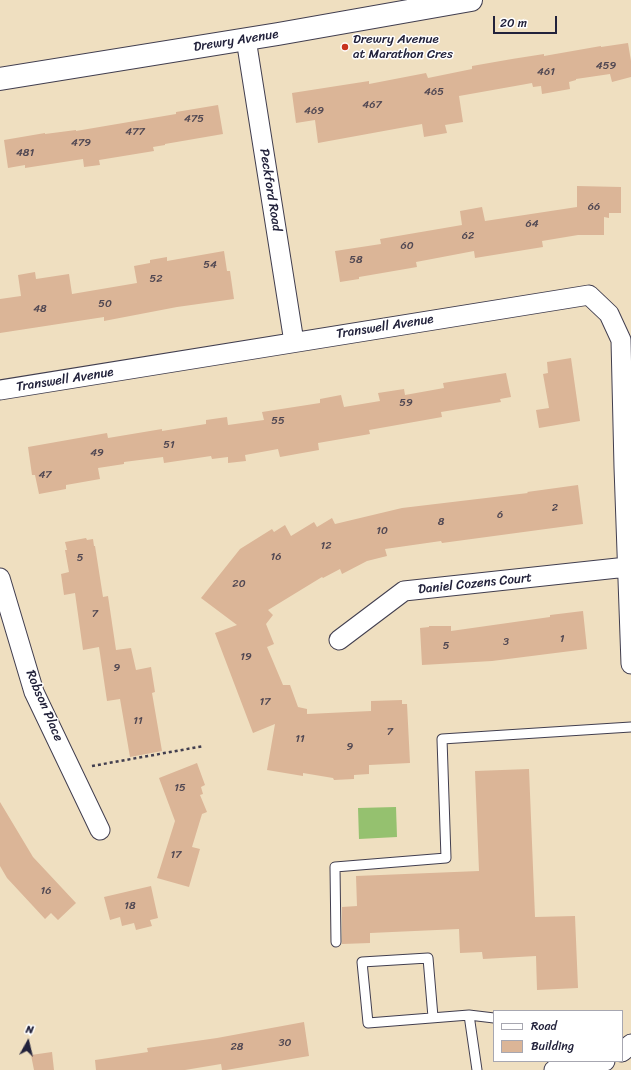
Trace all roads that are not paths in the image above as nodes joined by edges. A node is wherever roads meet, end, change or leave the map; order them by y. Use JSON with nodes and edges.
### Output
{"nodes":[{"id":1,"x":471,"y":0,"type":"edge"},
{"id":2,"x":447,"y":2,"type":"edge"},
{"id":3,"x":246,"y":39,"type":"junction"},
{"id":4,"x":0,"y":79,"type":"edge"},
{"id":5,"x":294,"y":342,"type":"junction"},
{"id":6,"x":0,"y":390,"type":"edge"},
{"id":7,"x":627,"y":467,"type":"edge"},
{"id":8,"x":627,"y":567,"type":"junction"},
{"id":9,"x":0,"y":578,"type":"edge"},
{"id":10,"x":339,"y":640,"type":"dead end"},
{"id":11,"x":631,"y":664,"type":"edge"},
{"id":12,"x":631,"y":727,"type":"edge"},
{"id":13,"x":100,"y":830,"type":"dead end"},
{"id":14,"x":336,"y":942,"type":"dead end"},
{"id":15,"x":469,"y":1015,"type":"junction"},
{"id":16,"x":433,"y":1017,"type":"junction"},
{"id":17,"x":493,"y":1018,"type":"edge"},
{"id":18,"x":631,"y":1044,"type":"edge"},
{"id":19,"x":623,"y":1051,"type":"edge"},
{"id":20,"x":599,"y":1062,"type":"edge"},
{"id":21,"x":478,"y":1070,"type":"edge"},
{"id":22,"x":554,"y":1070,"type":"edge"}],
"edges":[{"from":1,"to":2,"type":"street","name":"Drewry Avenue"},
{"from":2,"to":3,"type":"street","name":"Drewry Avenue"},
{"from":3,"to":4,"type":"street","name":"Drewry Avenue"},
{"from":3,"to":5,"type":"street","name":"Peckford Road"},
{"from":5,"to":6,"type":"street","name":"Transwell Avenue"},
{"from":5,"to":7,"type":"street","name":"Transwell Avenue"},
{"from":7,"to":8,"type":"street"},
{"from":8,"to":10,"type":"street","name":"Daniel Cozens Court"},
{"from":8,"to":11,"type":"street"},
{"from":9,"to":13,"type":"street","name":"Robson Place"},
{"from":12,"to":14,"type":"lane"},
{"from":15,"to":16,"type":"lane"},
{"from":15,"to":17,"type":"lane"},
{"from":15,"to":21,"type":"lane"},
{"from":16,"to":16,"type":"lane"},
{"from":18,"to":19,"type":"street"},
{"from":20,"to":22,"type":"street"}]}
